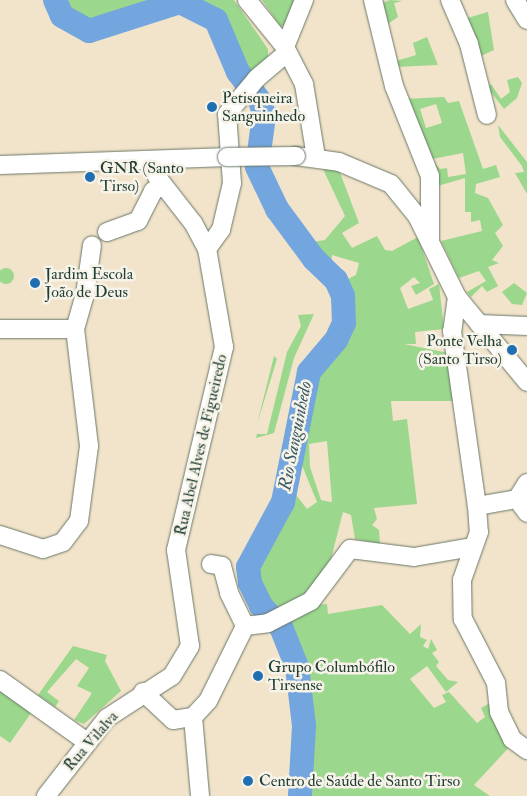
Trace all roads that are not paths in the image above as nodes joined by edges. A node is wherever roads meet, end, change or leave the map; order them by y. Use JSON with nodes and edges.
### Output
{"nodes":[{"id":1,"x":247,"y":0,"type":"edge"},
{"id":2,"x":304,"y":0,"type":"edge"},
{"id":3,"x":373,"y":0,"type":"edge"},
{"id":4,"x":450,"y":0,"type":"edge"},
{"id":5,"x":515,"y":0,"type":"edge"},
{"id":6,"x":527,"y":20,"type":"edge"},
{"id":7,"x":286,"y":50,"type":"junction"},
{"id":8,"x":487,"y":115,"type":"dead end"},
{"id":9,"x":316,"y":157,"type":"junction"},
{"id":10,"x":156,"y":162,"type":"junction"},
{"id":11,"x":0,"y":165,"type":"edge"},
{"id":12,"x":163,"y":186,"type":"junction"},
{"id":13,"x":107,"y":232,"type":"dead end"},
{"id":14,"x":430,"y":242,"type":"junction"},
{"id":15,"x":92,"y":245,"type":"dead end"},
{"id":16,"x":207,"y":249,"type":"junction"},
{"id":17,"x":457,"y":297,"type":"junction"},
{"id":18,"x":479,"y":324,"type":"junction"},
{"id":19,"x":527,"y":326,"type":"edge"},
{"id":20,"x":0,"y":329,"type":"edge"},
{"id":21,"x":75,"y":329,"type":"junction"},
{"id":22,"x":527,"y":382,"type":"edge"},
{"id":23,"x":527,"y":482,"type":"edge"},
{"id":24,"x":477,"y":506,"type":"junction"},
{"id":25,"x":522,"y":506,"type":"edge"},
{"id":26,"x":0,"y":535,"type":"edge"},
{"id":27,"x":473,"y":548,"type":"junction"},
{"id":28,"x":211,"y":564,"type":"dead end"},
{"id":29,"x":245,"y":626,"type":"junction"},
{"id":30,"x":0,"y":680,"type":"edge"},
{"id":31,"x":143,"y":692,"type":"junction"},
{"id":32,"x":193,"y":717,"type":"junction"},
{"id":33,"x":87,"y":742,"type":"junction"},
{"id":34,"x":527,"y":750,"type":"edge"},
{"id":35,"x":46,"y":796,"type":"edge"},
{"id":36,"x":200,"y":796,"type":"edge"}],
"edges":[{"from":1,"to":7,"type":"street"},
{"from":2,"to":7,"type":"street"},
{"from":3,"to":14,"type":"street"},
{"from":4,"to":8,"type":"street"},
{"from":5,"to":6,"type":"street"},
{"from":7,"to":9,"type":"street"},
{"from":7,"to":16,"type":"street"},
{"from":9,"to":10,"type":"street","bridge":true},
{"from":9,"to":14,"type":"street"},
{"from":10,"to":11,"type":"street"},
{"from":10,"to":12,"type":"street","name":"Rua Abel Alves de Figueiredo"},
{"from":12,"to":13,"type":"street"},
{"from":12,"to":16,"type":"street","name":"Rua Abel Alves de Figueiredo"},
{"from":14,"to":17,"type":"street"},
{"from":15,"to":21,"type":"street"},
{"from":16,"to":31,"type":"street","name":"Rua Abel Alves de Figueiredo"},
{"from":17,"to":18,"type":"street"},
{"from":17,"to":24,"type":"street"},
{"from":18,"to":19,"type":"street"},
{"from":18,"to":22,"type":"street"},
{"from":20,"to":21,"type":"street"},
{"from":21,"to":26,"type":"street"},
{"from":23,"to":25,"type":"street"},
{"from":24,"to":25,"type":"street"},
{"from":24,"to":27,"type":"street"},
{"from":27,"to":29,"type":"street"},
{"from":27,"to":34,"type":"street"},
{"from":28,"to":29,"type":"street"},
{"from":29,"to":32,"type":"street"},
{"from":30,"to":33,"type":"street"},
{"from":31,"to":32,"type":"street"},
{"from":31,"to":33,"type":"street","name":"Rua Vilalva"},
{"from":32,"to":36,"type":"street"},
{"from":33,"to":35,"type":"street","name":"Rua Vilalva"}]}
